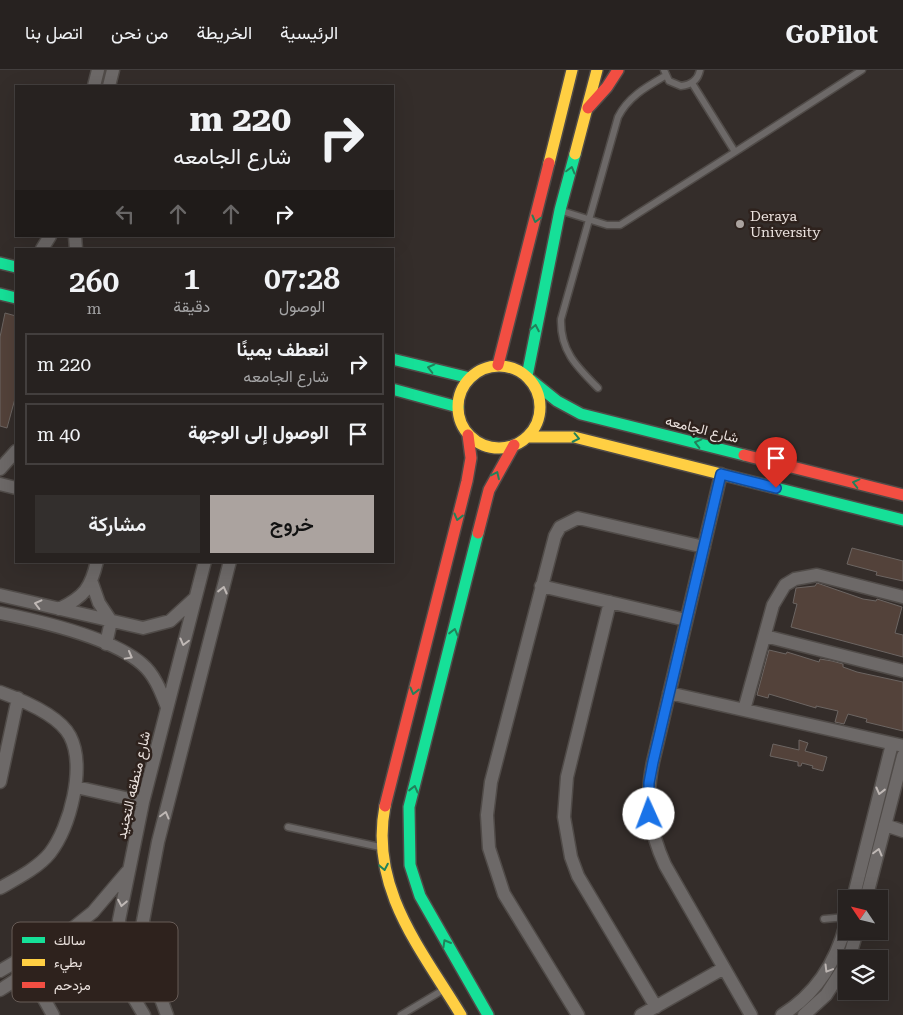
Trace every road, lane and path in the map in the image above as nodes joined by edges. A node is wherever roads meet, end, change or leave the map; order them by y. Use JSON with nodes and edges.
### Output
{"nodes":[{"id":1,"x":98,"y":70,"type":"edge"},
{"id":2,"x":113,"y":70,"type":"edge"},
{"id":3,"x":572,"y":70,"type":"edge"},
{"id":4,"x":597,"y":70,"type":"edge"},
{"id":5,"x":618,"y":70,"type":"edge"},
{"id":6,"x":700,"y":70,"type":"edge"},
{"id":7,"x":862,"y":70,"type":"edge"},
{"id":8,"x":664,"y":73,"type":"edge"},
{"id":9,"x":692,"y":83,"type":"junction"},
{"id":10,"x":94,"y":85,"type":"edge"},
{"id":11,"x":109,"y":85,"type":"edge"},
{"id":12,"x":586,"y":110,"type":"junction"},
{"id":13,"x":735,"y":152,"type":"junction"},
{"id":14,"x":560,"y":210,"type":"junction"},
{"id":15,"x":588,"y":218,"type":"junction"},
{"id":16,"x":49,"y":237,"type":"edge"},
{"id":17,"x":43,"y":248,"type":"edge"},
{"id":18,"x":0,"y":263,"type":"edge"},
{"id":19,"x":15,"y":267,"type":"edge"},
{"id":20,"x":0,"y":294,"type":"edge"},
{"id":21,"x":15,"y":298,"type":"edge"},
{"id":22,"x":394,"y":359,"type":"edge"},
{"id":23,"x":498,"y":365,"type":"junction"},
{"id":24,"x":470,"y":378,"type":"junction"},
{"id":25,"x":529,"y":378,"type":"junction"},
{"id":26,"x":598,"y":388,"type":"dead end"},
{"id":27,"x":394,"y":390,"type":"edge"},
{"id":28,"x":458,"y":407,"type":"junction"},
{"id":29,"x":468,"y":435,"type":"junction"},
{"id":30,"x":527,"y":437,"type":"junction"},
{"id":31,"x":514,"y":445,"type":"junction"},
{"id":32,"x":15,"y":451,"type":"edge"},
{"id":33,"x":0,"y":469,"type":"edge"},
{"id":34,"x":721,"y":474,"type":"junction"},
{"id":35,"x":0,"y":484,"type":"edge"},
{"id":36,"x":15,"y":488,"type":"edge"},
{"id":37,"x":903,"y":495,"type":"edge"},
{"id":38,"x":903,"y":520,"type":"edge"},
{"id":39,"x":704,"y":547,"type":"junction"},
{"id":40,"x":97,"y":563,"type":"edge"},
{"id":41,"x":204,"y":563,"type":"edge"},
{"id":42,"x":229,"y":563,"type":"edge"},
{"id":43,"x":92,"y":583,"type":"junction"},
{"id":44,"x":541,"y":586,"type":"junction"},
{"id":45,"x":4,"y":596,"type":"edge"},
{"id":46,"x":196,"y":597,"type":"junction"},
{"id":47,"x":903,"y":597,"type":"edge"},
{"id":48,"x":610,"y":602,"type":"junction"},
{"id":49,"x":59,"y":609,"type":"junction"},
{"id":50,"x":1,"y":614,"type":"edge"},
{"id":51,"x":686,"y":620,"type":"junction"},
{"id":52,"x":111,"y":621,"type":"junction"},
{"id":53,"x":764,"y":636,"type":"junction"},
{"id":54,"x":106,"y":644,"type":"junction"},
{"id":55,"x":421,"y":663,"type":"junction"},
{"id":56,"x":444,"y":668,"type":"junction"},
{"id":57,"x":903,"y":671,"type":"edge"},
{"id":58,"x":0,"y":692,"type":"edge"},
{"id":59,"x":669,"y":693,"type":"junction"},
{"id":60,"x":18,"y":698,"type":"junction"},
{"id":61,"x":167,"y":707,"type":"junction"},
{"id":62,"x":744,"y":710,"type":"junction"},
{"id":63,"x":898,"y":745,"type":"edge"},
{"id":64,"x":903,"y":756,"type":"edge"},
{"id":65,"x":1,"y":768,"type":"edge"},
{"id":66,"x":0,"y":782,"type":"edge"},
{"id":67,"x":76,"y":786,"type":"junction"},
{"id":68,"x":143,"y":802,"type":"junction"},
{"id":69,"x":885,"y":825,"type":"junction"},
{"id":70,"x":288,"y":827,"type":"dead end"},
{"id":71,"x":903,"y":831,"type":"edge"},
{"id":72,"x":136,"y":837,"type":"junction"},
{"id":73,"x":158,"y":842,"type":"junction"},
{"id":74,"x":408,"y":846,"type":"junction"},
{"id":75,"x":381,"y":847,"type":"junction"},
{"id":76,"x":129,"y":870,"type":"junction"},
{"id":77,"x":0,"y":888,"type":"edge"},
{"id":78,"x":856,"y":890,"type":"edge"},
{"id":79,"x":868,"y":890,"type":"edge"},
{"id":80,"x":838,"y":918,"type":"edge"},
{"id":81,"x":824,"y":920,"type":"dead end"},
{"id":82,"x":80,"y":922,"type":"edge"},
{"id":83,"x":119,"y":922,"type":"edge"},
{"id":84,"x":143,"y":922,"type":"edge"},
{"id":85,"x":840,"y":940,"type":"edge"},
{"id":86,"x":12,"y":964,"type":"edge"},
{"id":87,"x":724,"y":968,"type":"junction"},
{"id":88,"x":0,"y":971,"type":"edge"},
{"id":89,"x":449,"y":976,"type":"junction"},
{"id":90,"x":838,"y":976,"type":"edge"},
{"id":91,"x":12,"y":983,"type":"edge"},
{"id":92,"x":0,"y":990,"type":"edge"},
{"id":93,"x":46,"y":1002,"type":"edge"},
{"id":94,"x":136,"y":1002,"type":"edge"},
{"id":95,"x":163,"y":1002,"type":"edge"},
{"id":96,"x":656,"y":1007,"type":"junction"},
{"id":97,"x":53,"y":1015,"type":"edge"},
{"id":98,"x":144,"y":1015,"type":"edge"},
{"id":99,"x":168,"y":1015,"type":"edge"},
{"id":100,"x":401,"y":1015,"type":"edge"},
{"id":101,"x":461,"y":1015,"type":"edge"},
{"id":102,"x":488,"y":1015,"type":"edge"},
{"id":103,"x":578,"y":1015,"type":"edge"},
{"id":104,"x":642,"y":1015,"type":"edge"},
{"id":105,"x":751,"y":1015,"type":"edge"},
{"id":106,"x":782,"y":1015,"type":"edge"},
{"id":107,"x":804,"y":1015,"type":"edge"}],
"edges":[{"from":1,"to":10,"type":"street"},
{"from":2,"to":11,"type":"street"},
{"from":3,"to":23,"type":"street","one_way":true},
{"from":4,"to":12,"type":"street"},
{"from":5,"to":12,"type":"street"},
{"from":6,"to":9,"type":"lane"},
{"from":7,"to":13,"type":"lane"},
{"from":8,"to":9,"type":"lane"},
{"from":8,"to":15,"type":"lane"},
{"from":9,"to":13,"type":"lane"},
{"from":14,"to":12,"type":"street","one_way":true},
{"from":13,"to":15,"type":"lane"},
{"from":14,"to":15,"type":"lane"},
{"from":25,"to":14,"type":"street","one_way":true},
{"from":15,"to":26,"type":"lane"},
{"from":16,"to":17,"type":"street"},
{"from":18,"to":19,"type":"street"},
{"from":20,"to":21,"type":"street"},
{"from":24,"to":22,"type":"street","one_way":true},
{"from":23,"to":24,"type":"street"},
{"from":23,"to":25,"type":"street"},
{"from":24,"to":28,"type":"street"},
{"from":25,"to":30,"type":"street"},
{"from":37,"to":25,"type":"street","name":"شارع الجامعه","one_way":true},
{"from":27,"to":28,"type":"street"},
{"from":28,"to":29,"type":"street"},
{"from":29,"to":31,"type":"street"},
{"from":29,"to":55,"type":"street","one_way":true},
{"from":30,"to":31,"type":"street"},
{"from":30,"to":34,"type":"street","one_way":true},
{"from":56,"to":31,"type":"street","one_way":true},
{"from":32,"to":33,"type":"street"},
{"from":34,"to":38,"type":"street"},
{"from":34,"to":39,"type":"street"},
{"from":35,"to":36,"type":"street"},
{"from":39,"to":44,"type":"street"},
{"from":39,"to":51,"type":"street"},
{"from":40,"to":43,"type":"street"},
{"from":41,"to":46,"type":"street","name":"شارع منطقه التجنيد"},
{"from":73,"to":42,"type":"street","one_way":true},
{"from":43,"to":49,"type":"street"},
{"from":43,"to":52,"type":"street"},
{"from":44,"to":48,"type":"street"},
{"from":44,"to":103,"type":"street"},
{"from":49,"to":45,"type":"street","one_way":true},
{"from":45,"to":50,"type":"street"},
{"from":46,"to":52,"type":"street"},
{"from":46,"to":61,"type":"street","name":"شارع منطقه التجنيد","one_way":true},
{"from":47,"to":53,"type":"street"},
{"from":48,"to":51,"type":"street"},
{"from":48,"to":96,"type":"street"},
{"from":49,"to":52,"type":"street"},
{"from":50,"to":54,"type":"street"},
{"from":51,"to":59,"type":"street"},
{"from":52,"to":54,"type":"street"},
{"from":53,"to":57,"type":"street"},
{"from":53,"to":62,"type":"street"},
{"from":54,"to":61,"type":"street","one_way":true},
{"from":55,"to":56,"type":"street"},
{"from":55,"to":75,"type":"street","one_way":true},
{"from":74,"to":56,"type":"street","one_way":true},
{"from":58,"to":60,"type":"street"},
{"from":59,"to":62,"type":"street"},
{"from":59,"to":87,"type":"street"},
{"from":60,"to":65,"type":"street"},
{"from":60,"to":67,"type":"street"},
{"from":61,"to":68,"type":"street","name":"شارع منطقه التجنيد"},
{"from":62,"to":63,"type":"street"},
{"from":63,"to":78,"type":"street","one_way":true},
{"from":64,"to":69,"type":"street"},
{"from":65,"to":66,"type":"street"},
{"from":67,"to":68,"type":"street"},
{"from":67,"to":77,"type":"street"},
{"from":68,"to":72,"type":"street","name":"شارع منطقه التجنيد"},
{"from":69,"to":71,"type":"street"},
{"from":79,"to":69,"type":"street","one_way":true},
{"from":70,"to":75,"type":"lane"},
{"from":72,"to":73,"type":"street"},
{"from":72,"to":76,"type":"street","name":"شارع منطقه التجنيد"},
{"from":73,"to":84,"type":"street"},
{"from":74,"to":75,"type":"street"},
{"from":89,"to":74,"type":"street","one_way":true},
{"from":75,"to":89,"type":"street","one_way":true},
{"from":76,"to":82,"type":"street"},
{"from":76,"to":83,"type":"street","name":"شارع منطقه التجنيد","one_way":true},
{"from":80,"to":81,"type":"lane"},
{"from":85,"to":106,"type":"street","one_way":true},
{"from":86,"to":88,"type":"street"},
{"from":87,"to":96,"type":"street"},
{"from":87,"to":105,"type":"street"},
{"from":89,"to":100,"type":"lane"},
{"from":89,"to":101,"type":"street"},
{"from":89,"to":102,"type":"street"},
{"from":90,"to":107,"type":"street"},
{"from":91,"to":92,"type":"street"},
{"from":93,"to":97,"type":"street"},
{"from":94,"to":98,"type":"street","name":"شارع منطقه التجنيد"},
{"from":95,"to":99,"type":"street"},
{"from":96,"to":104,"type":"street"}]}
